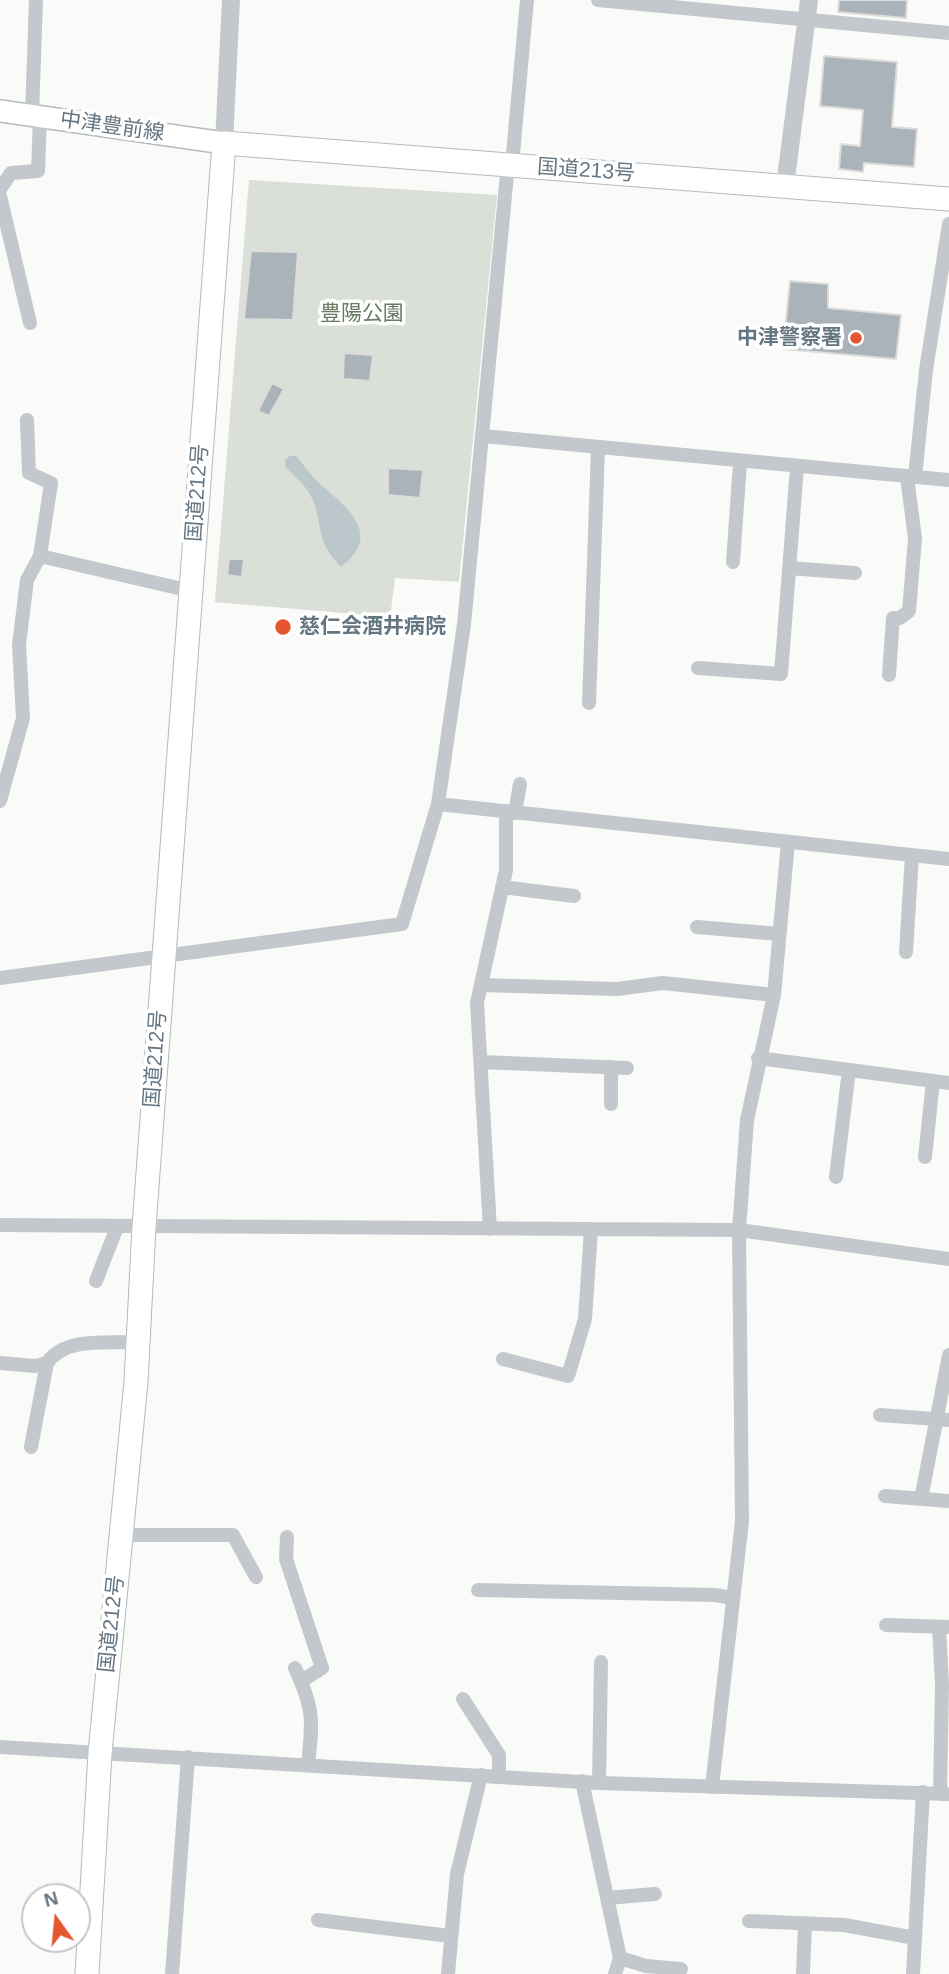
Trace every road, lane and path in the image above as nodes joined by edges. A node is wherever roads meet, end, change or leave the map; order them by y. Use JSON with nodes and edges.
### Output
{"nodes":[{"id":1,"x":36,"y":0,"type":"edge"},
{"id":2,"x":232,"y":0,"type":"edge"},
{"id":3,"x":527,"y":0,"type":"edge"},
{"id":4,"x":598,"y":0,"type":"edge"},
{"id":5,"x":809,"y":0,"type":"edge"},
{"id":6,"x":807,"y":19,"type":"junction"},
{"id":7,"x":949,"y":33,"type":"edge"},
{"id":8,"x":0,"y":111,"type":"edge"},
{"id":9,"x":36,"y":116,"type":"junction"},
{"id":10,"x":223,"y":143,"type":"junction"},
{"id":11,"x":510,"y":165,"type":"junction"},
{"id":12,"x":785,"y":186,"type":"junction"},
{"id":13,"x":0,"y":189,"type":"edge"},
{"id":14,"x":0,"y":197,"type":"edge"},
{"id":15,"x":949,"y":199,"type":"edge"},
{"id":16,"x":949,"y":224,"type":"edge"},
{"id":17,"x":30,"y":323,"type":"dead end"},
{"id":18,"x":27,"y":420,"type":"dead end"},
{"id":19,"x":483,"y":436,"type":"junction"},
{"id":20,"x":598,"y":448,"type":"junction"},
{"id":21,"x":740,"y":463,"type":"junction"},
{"id":22,"x":797,"y":467,"type":"junction"},
{"id":23,"x":911,"y":477,"type":"junction"},
{"id":24,"x":949,"y":480,"type":"edge"},
{"id":25,"x":40,"y":556,"type":"junction"},
{"id":26,"x":733,"y":562,"type":"dead end"},
{"id":27,"x":789,"y":568,"type":"junction"},
{"id":28,"x":855,"y":573,"type":"dead end"},
{"id":29,"x":191,"y":591,"type":"junction"},
{"id":30,"x":698,"y":668,"type":"dead end"},
{"id":31,"x":889,"y":675,"type":"dead end"},
{"id":32,"x":589,"y":703,"type":"dead end"},
{"id":33,"x":520,"y":784,"type":"dead end"},
{"id":34,"x":0,"y":801,"type":"edge"},
{"id":35,"x":438,"y":804,"type":"junction"},
{"id":36,"x":510,"y":813,"type":"junction"},
{"id":37,"x":788,"y":842,"type":"junction"},
{"id":38,"x":912,"y":855,"type":"junction"},
{"id":39,"x":949,"y":859,"type":"edge"},
{"id":40,"x":502,"y":887,"type":"junction"},
{"id":41,"x":574,"y":896,"type":"dead end"},
{"id":42,"x":697,"y":927,"type":"dead end"},
{"id":43,"x":779,"y":934,"type":"junction"},
{"id":44,"x":906,"y":952,"type":"dead end"},
{"id":45,"x":164,"y":957,"type":"junction"},
{"id":46,"x":0,"y":978,"type":"edge"},
{"id":47,"x":481,"y":985,"type":"junction"},
{"id":48,"x":774,"y":995,"type":"junction"},
{"id":49,"x":758,"y":1058,"type":"junction"},
{"id":50,"x":481,"y":1062,"type":"junction"},
{"id":51,"x":611,"y":1068,"type":"junction"},
{"id":52,"x":627,"y":1068,"type":"dead end"},
{"id":53,"x":849,"y":1070,"type":"junction"},
{"id":54,"x":933,"y":1081,"type":"junction"},
{"id":55,"x":949,"y":1083,"type":"edge"},
{"id":56,"x":611,"y":1104,"type":"dead end"},
{"id":57,"x":925,"y":1157,"type":"dead end"},
{"id":58,"x":836,"y":1177,"type":"dead end"},
{"id":59,"x":0,"y":1225,"type":"edge"},
{"id":60,"x":117,"y":1227,"type":"junction"},
{"id":61,"x":144,"y":1227,"type":"junction"},
{"id":62,"x":490,"y":1229,"type":"junction"},
{"id":63,"x":591,"y":1229,"type":"junction"},
{"id":64,"x":739,"y":1230,"type":"junction"},
{"id":65,"x":949,"y":1259,"type":"edge"},
{"id":66,"x":96,"y":1281,"type":"dead end"},
{"id":67,"x":138,"y":1342,"type":"junction"},
{"id":68,"x":949,"y":1355,"type":"edge"},
{"id":69,"x":503,"y":1359,"type":"dead end"},
{"id":70,"x":0,"y":1363,"type":"edge"},
{"id":71,"x":47,"y":1363,"type":"junction"},
{"id":72,"x":880,"y":1415,"type":"dead end"},
{"id":73,"x":943,"y":1420,"type":"edge"},
{"id":74,"x":31,"y":1447,"type":"dead end"},
{"id":75,"x":885,"y":1496,"type":"dead end"},
{"id":76,"x":922,"y":1499,"type":"junction"},
{"id":77,"x":949,"y":1501,"type":"edge"},
{"id":78,"x":121,"y":1535,"type":"junction"},
{"id":79,"x":288,"y":1537,"type":"dead end"},
{"id":80,"x":256,"y":1577,"type":"dead end"},
{"id":81,"x":478,"y":1590,"type":"dead end"},
{"id":82,"x":733,"y":1598,"type":"junction"},
{"id":83,"x":886,"y":1625,"type":"dead end"},
{"id":84,"x":944,"y":1627,"type":"edge"},
{"id":85,"x":601,"y":1662,"type":"dead end"},
{"id":86,"x":463,"y":1699,"type":"dead end"},
{"id":87,"x":0,"y":1747,"type":"edge"},
{"id":88,"x":100,"y":1753,"type":"junction"},
{"id":89,"x":188,"y":1757,"type":"junction"},
{"id":90,"x":308,"y":1765,"type":"junction"},
{"id":91,"x":481,"y":1775,"type":"junction"},
{"id":92,"x":499,"y":1776,"type":"junction"},
{"id":93,"x":582,"y":1781,"type":"junction"},
{"id":94,"x":599,"y":1783,"type":"junction"},
{"id":95,"x":712,"y":1787,"type":"junction"},
{"id":96,"x":923,"y":1792,"type":"junction"},
{"id":97,"x":944,"y":1794,"type":"edge"},
{"id":98,"x":655,"y":1894,"type":"dead end"},
{"id":99,"x":607,"y":1898,"type":"junction"},
{"id":100,"x":318,"y":1920,"type":"dead end"},
{"id":101,"x":749,"y":1921,"type":"dead end"},
{"id":102,"x":805,"y":1923,"type":"junction"},
{"id":103,"x":450,"y":1936,"type":"junction"},
{"id":104,"x":915,"y":1938,"type":"junction"},
{"id":105,"x":620,"y":1958,"type":"junction"},
{"id":106,"x":681,"y":1969,"type":"dead end"},
{"id":107,"x":87,"y":1974,"type":"edge"},
{"id":108,"x":172,"y":1974,"type":"edge"},
{"id":109,"x":448,"y":1974,"type":"edge"},
{"id":110,"x":615,"y":1974,"type":"edge"},
{"id":111,"x":803,"y":1974,"type":"edge"},
{"id":112,"x":912,"y":1974,"type":"edge"}],
"edges":[{"from":1,"to":9,"type":"street"},
{"from":2,"to":10,"type":"street"},
{"from":3,"to":11,"type":"street"},
{"from":4,"to":6,"type":"street"},
{"from":5,"to":6,"type":"street"},
{"from":6,"to":7,"type":"street"},
{"from":6,"to":12,"type":"street"},
{"from":8,"to":9,"type":"main road","name":"中津豊前線"},
{"from":9,"to":10,"type":"main road","name":"中津豊前線"},
{"from":9,"to":13,"type":"street"},
{"from":10,"to":11,"type":"highway","name":"国道213号"},
{"from":10,"to":29,"type":"highway","name":"国道212号"},
{"from":11,"to":12,"type":"highway","name":"国道213号"},
{"from":11,"to":19,"type":"street"},
{"from":12,"to":15,"type":"highway","name":"国道213号"},
{"from":14,"to":17,"type":"street"},
{"from":16,"to":23,"type":"street"},
{"from":18,"to":25,"type":"street"},
{"from":19,"to":20,"type":"street"},
{"from":19,"to":35,"type":"street"},
{"from":20,"to":21,"type":"street"},
{"from":20,"to":32,"type":"street"},
{"from":21,"to":22,"type":"street"},
{"from":21,"to":26,"type":"street"},
{"from":22,"to":23,"type":"street"},
{"from":22,"to":27,"type":"street"},
{"from":23,"to":24,"type":"street"},
{"from":23,"to":31,"type":"street"},
{"from":25,"to":29,"type":"street"},
{"from":25,"to":34,"type":"street"},
{"from":27,"to":28,"type":"street"},
{"from":27,"to":30,"type":"street"},
{"from":29,"to":45,"type":"highway","name":"国道212号"},
{"from":33,"to":36,"type":"street"},
{"from":35,"to":36,"type":"street"},
{"from":35,"to":45,"type":"street"},
{"from":36,"to":37,"type":"street"},
{"from":36,"to":40,"type":"street"},
{"from":37,"to":38,"type":"street"},
{"from":37,"to":43,"type":"street"},
{"from":38,"to":39,"type":"street"},
{"from":38,"to":44,"type":"street"},
{"from":40,"to":41,"type":"street"},
{"from":40,"to":47,"type":"street"},
{"from":42,"to":43,"type":"street"},
{"from":43,"to":48,"type":"street"},
{"from":45,"to":46,"type":"street"},
{"from":45,"to":61,"type":"highway","name":"国道212号"},
{"from":47,"to":48,"type":"street"},
{"from":47,"to":50,"type":"street"},
{"from":48,"to":49,"type":"street"},
{"from":49,"to":53,"type":"street"},
{"from":49,"to":64,"type":"street"},
{"from":50,"to":51,"type":"street"},
{"from":50,"to":62,"type":"street"},
{"from":51,"to":52,"type":"street"},
{"from":51,"to":56,"type":"street"},
{"from":53,"to":54,"type":"street"},
{"from":53,"to":58,"type":"street"},
{"from":54,"to":55,"type":"street"},
{"from":54,"to":57,"type":"street"},
{"from":59,"to":60,"type":"street"},
{"from":60,"to":61,"type":"street"},
{"from":60,"to":66,"type":"street"},
{"from":61,"to":62,"type":"street"},
{"from":61,"to":67,"type":"highway","name":"国道212号"},
{"from":62,"to":63,"type":"street"},
{"from":63,"to":64,"type":"street"},
{"from":63,"to":69,"type":"street"},
{"from":64,"to":65,"type":"street"},
{"from":64,"to":82,"type":"street"},
{"from":67,"to":71,"type":"street"},
{"from":67,"to":78,"type":"highway","name":"国道212号"},
{"from":68,"to":73,"type":"street"},
{"from":70,"to":71,"type":"street"},
{"from":71,"to":74,"type":"street"},
{"from":72,"to":73,"type":"street"},
{"from":73,"to":76,"type":"street"},
{"from":75,"to":76,"type":"street"},
{"from":76,"to":77,"type":"street"},
{"from":78,"to":80,"type":"street"},
{"from":78,"to":88,"type":"highway","name":"国道212号"},
{"from":79,"to":90,"type":"street"},
{"from":81,"to":82,"type":"street"},
{"from":82,"to":95,"type":"street"},
{"from":83,"to":84,"type":"street"},
{"from":84,"to":97,"type":"street"},
{"from":85,"to":94,"type":"street"},
{"from":86,"to":92,"type":"street"},
{"from":87,"to":88,"type":"street"},
{"from":88,"to":89,"type":"street"},
{"from":88,"to":107,"type":"highway","name":"国道212号"},
{"from":89,"to":90,"type":"street"},
{"from":89,"to":108,"type":"street"},
{"from":90,"to":91,"type":"street"},
{"from":91,"to":92,"type":"street"},
{"from":91,"to":103,"type":"street"},
{"from":92,"to":93,"type":"street"},
{"from":93,"to":94,"type":"street"},
{"from":93,"to":99,"type":"street"},
{"from":94,"to":95,"type":"street"},
{"from":95,"to":96,"type":"street"},
{"from":96,"to":97,"type":"street"},
{"from":96,"to":104,"type":"street"},
{"from":98,"to":99,"type":"street"},
{"from":99,"to":105,"type":"street"},
{"from":100,"to":103,"type":"street"},
{"from":101,"to":102,"type":"street"},
{"from":102,"to":104,"type":"street"},
{"from":102,"to":111,"type":"street"},
{"from":103,"to":109,"type":"street"},
{"from":104,"to":112,"type":"street"},
{"from":105,"to":106,"type":"street"},
{"from":105,"to":110,"type":"street"}]}
